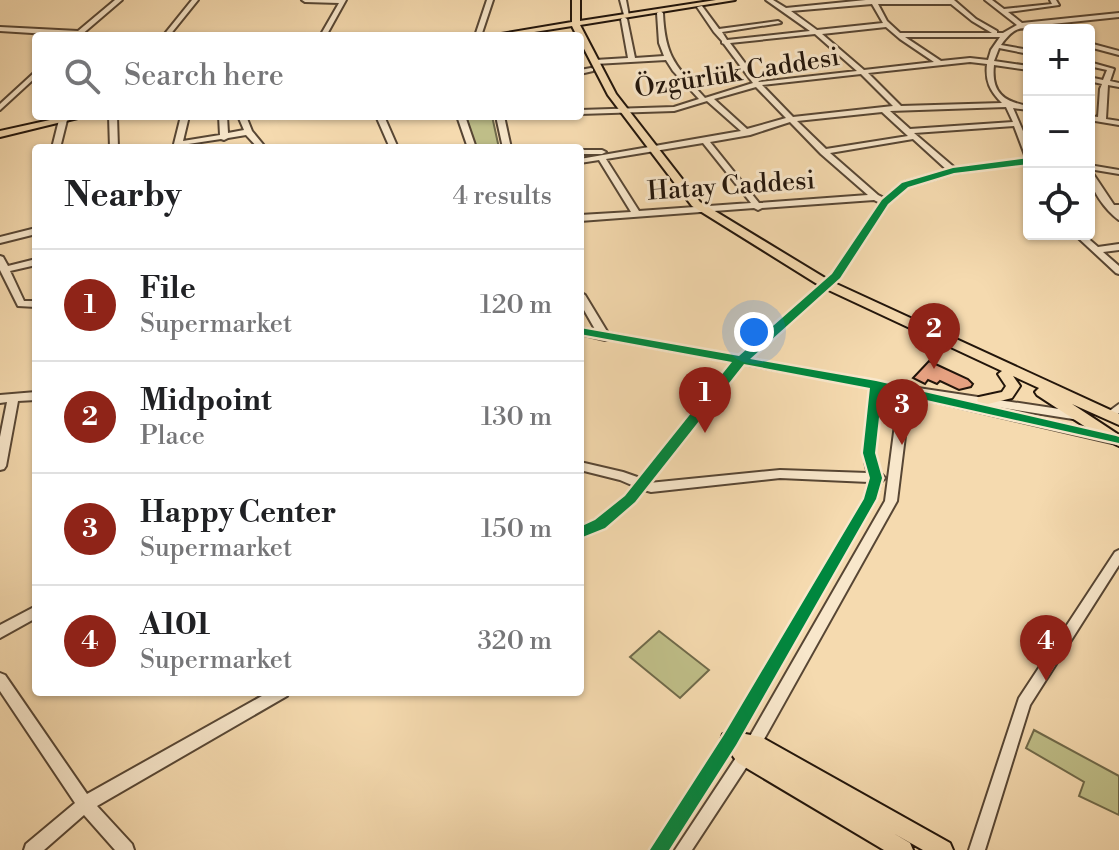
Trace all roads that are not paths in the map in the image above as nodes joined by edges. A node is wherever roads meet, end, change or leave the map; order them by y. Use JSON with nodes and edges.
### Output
{"nodes":[{"id":1,"x":119,"y":0,"type":"edge"},
{"id":2,"x":195,"y":0,"type":"edge"},
{"id":3,"x":305,"y":0,"type":"edge"},
{"id":4,"x":490,"y":0,"type":"edge"},
{"id":5,"x":568,"y":0,"type":"edge"},
{"id":6,"x":576,"y":0,"type":"edge"},
{"id":7,"x":623,"y":0,"type":"edge"},
{"id":8,"x":731,"y":0,"type":"edge"},
{"id":9,"x":744,"y":0,"type":"edge"},
{"id":10,"x":769,"y":0,"type":"edge"},
{"id":11,"x":988,"y":0,"type":"edge"},
{"id":12,"x":1053,"y":0,"type":"edge"},
{"id":13,"x":342,"y":1,"type":"edge"},
{"id":14,"x":951,"y":1,"type":"edge"},
{"id":15,"x":874,"y":2,"type":"edge"},
{"id":16,"x":700,"y":7,"type":"junction"},
{"id":17,"x":787,"y":10,"type":"junction"},
{"id":18,"x":1002,"y":11,"type":"junction"},
{"id":19,"x":660,"y":13,"type":"junction"},
{"id":20,"x":1119,"y":15,"type":"edge"},
{"id":21,"x":625,"y":17,"type":"junction"},
{"id":22,"x":778,"y":23,"type":"dead end"},
{"id":23,"x":886,"y":25,"type":"junction"},
{"id":24,"x":1021,"y":25,"type":"junction"},
{"id":25,"x":572,"y":28,"type":"edge"},
{"id":26,"x":0,"y":29,"type":"edge"},
{"id":27,"x":716,"y":31,"type":"junction"},
{"id":28,"x":813,"y":31,"type":"junction"},
{"id":29,"x":46,"y":32,"type":"edge"},
{"id":30,"x":79,"y":32,"type":"edge"},
{"id":31,"x":169,"y":32,"type":"edge"},
{"id":32,"x":325,"y":32,"type":"edge"},
{"id":33,"x":479,"y":32,"type":"edge"},
{"id":34,"x":532,"y":32,"type":"edge"},
{"id":35,"x":543,"y":32,"type":"edge"},
{"id":36,"x":899,"y":35,"type":"junction"},
{"id":37,"x":1003,"y":35,"type":"junction"},
{"id":38,"x":724,"y":42,"type":"junction"},
{"id":39,"x":1095,"y":45,"type":"edge"},
{"id":40,"x":998,"y":46,"type":"junction"},
{"id":41,"x":1023,"y":51,"type":"edge"},
{"id":42,"x":1119,"y":52,"type":"edge"},
{"id":43,"x":666,"y":58,"type":"junction"},
{"id":44,"x":632,"y":60,"type":"junction"},
{"id":45,"x":991,"y":62,"type":"junction"},
{"id":46,"x":941,"y":64,"type":"junction"},
{"id":47,"x":1095,"y":65,"type":"edge"},
{"id":48,"x":1023,"y":67,"type":"edge"},
{"id":49,"x":589,"y":68,"type":"edge"},
{"id":50,"x":866,"y":73,"type":"junction"},
{"id":51,"x":32,"y":77,"type":"edge"},
{"id":52,"x":1095,"y":80,"type":"edge"},
{"id":53,"x":1105,"y":82,"type":"junction"},
{"id":54,"x":757,"y":84,"type":"junction"},
{"id":55,"x":1119,"y":85,"type":"edge"},
{"id":56,"x":706,"y":99,"type":"junction"},
{"id":57,"x":1008,"y":105,"type":"junction"},
{"id":58,"x":1023,"y":107,"type":"edge"},
{"id":59,"x":0,"y":108,"type":"edge"},
{"id":60,"x":899,"y":108,"type":"junction"},
{"id":61,"x":884,"y":110,"type":"junction"},
{"id":62,"x":619,"y":111,"type":"junction"},
{"id":63,"x":584,"y":112,"type":"edge"},
{"id":64,"x":791,"y":119,"type":"junction"},
{"id":65,"x":1095,"y":119,"type":"edge"},
{"id":66,"x":54,"y":120,"type":"edge"},
{"id":67,"x":63,"y":120,"type":"edge"},
{"id":68,"x":113,"y":120,"type":"edge"},
{"id":69,"x":184,"y":120,"type":"edge"},
{"id":70,"x":223,"y":120,"type":"edge"},
{"id":71,"x":244,"y":120,"type":"edge"},
{"id":72,"x":382,"y":120,"type":"edge"},
{"id":73,"x":462,"y":120,"type":"edge"},
{"id":74,"x":501,"y":120,"type":"edge"},
{"id":75,"x":1102,"y":120,"type":"junction"},
{"id":76,"x":1119,"y":123,"type":"edge"},
{"id":77,"x":1017,"y":124,"type":"junction"},
{"id":78,"x":0,"y":132,"type":"edge"},
{"id":79,"x":248,"y":132,"type":"junction"},
{"id":80,"x":747,"y":133,"type":"junction"},
{"id":81,"x":910,"y":134,"type":"junction"},
{"id":82,"x":224,"y":138,"type":"junction"},
{"id":83,"x":705,"y":141,"type":"junction"},
{"id":84,"x":1023,"y":141,"type":"edge"},
{"id":85,"x":57,"y":144,"type":"edge"},
{"id":86,"x":114,"y":144,"type":"edge"},
{"id":87,"x":178,"y":144,"type":"edge"},
{"id":88,"x":198,"y":144,"type":"edge"},
{"id":89,"x":258,"y":144,"type":"edge"},
{"id":90,"x":392,"y":144,"type":"edge"},
{"id":91,"x":471,"y":144,"type":"edge"},
{"id":92,"x":506,"y":144,"type":"edge"},
{"id":93,"x":643,"y":151,"type":"junction"},
{"id":94,"x":584,"y":152,"type":"edge"},
{"id":95,"x":824,"y":152,"type":"junction"},
{"id":96,"x":601,"y":158,"type":"junction"},
{"id":97,"x":1023,"y":159,"type":"edge"},
{"id":98,"x":584,"y":160,"type":"edge"},
{"id":99,"x":1095,"y":168,"type":"edge"},
{"id":100,"x":953,"y":171,"type":"junction"},
{"id":101,"x":1119,"y":172,"type":"edge"},
{"id":102,"x":1095,"y":182,"type":"edge"},
{"id":103,"x":880,"y":200,"type":"junction"},
{"id":104,"x":758,"y":207,"type":"junction"},
{"id":105,"x":1115,"y":208,"type":"edge"},
{"id":106,"x":701,"y":212,"type":"junction"},
{"id":107,"x":637,"y":215,"type":"junction"},
{"id":108,"x":1119,"y":217,"type":"edge"},
{"id":109,"x":584,"y":218,"type":"edge"},
{"id":110,"x":32,"y":232,"type":"edge"},
{"id":111,"x":0,"y":240,"type":"edge"},
{"id":112,"x":1085,"y":240,"type":"edge"},
{"id":113,"x":1119,"y":247,"type":"edge"},
{"id":114,"x":1096,"y":250,"type":"junction"},
{"id":115,"x":0,"y":259,"type":"edge"},
{"id":116,"x":32,"y":263,"type":"edge"},
{"id":117,"x":5,"y":270,"type":"junction"},
{"id":118,"x":1119,"y":271,"type":"edge"},
{"id":119,"x":824,"y":286,"type":"junction"},
{"id":120,"x":584,"y":302,"type":"edge"},
{"id":121,"x":32,"y":304,"type":"edge"},
{"id":122,"x":584,"y":332,"type":"edge"},
{"id":123,"x":605,"y":337,"type":"junction"},
{"id":124,"x":743,"y":361,"type":"junction"},
{"id":125,"x":1005,"y":374,"type":"junction"},
{"id":126,"x":876,"y":385,"type":"junction"},
{"id":127,"x":905,"y":391,"type":"junction"},
{"id":128,"x":32,"y":396,"type":"edge"},
{"id":129,"x":13,"y":398,"type":"junction"},
{"id":130,"x":0,"y":399,"type":"edge"},
{"id":131,"x":984,"y":400,"type":"junction"},
{"id":132,"x":1116,"y":414,"type":"edge"},
{"id":133,"x":1079,"y":416,"type":"junction"},
{"id":134,"x":1118,"y":440,"type":"edge"},
{"id":135,"x":0,"y":466,"type":"edge"},
{"id":136,"x":584,"y":467,"type":"edge"},
{"id":137,"x":876,"y":478,"type":"junction"},
{"id":138,"x":894,"y":480,"type":"junction"},
{"id":139,"x":642,"y":484,"type":"junction"},
{"id":140,"x":584,"y":531,"type":"edge"},
{"id":141,"x":1119,"y":555,"type":"edge"},
{"id":142,"x":32,"y":613,"type":"edge"},
{"id":143,"x":0,"y":632,"type":"edge"},
{"id":144,"x":0,"y":679,"type":"edge"},
{"id":145,"x":275,"y":696,"type":"edge"},
{"id":146,"x":730,"y":740,"type":"junction"},
{"id":147,"x":749,"y":750,"type":"junction"},
{"id":148,"x":85,"y":804,"type":"junction"},
{"id":149,"x":32,"y":850,"type":"edge"},
{"id":150,"x":126,"y":850,"type":"edge"},
{"id":151,"x":659,"y":850,"type":"edge"},
{"id":152,"x":683,"y":850,"type":"edge"},
{"id":153,"x":903,"y":850,"type":"edge"},
{"id":154,"x":943,"y":850,"type":"edge"},
{"id":155,"x":977,"y":850,"type":"edge"}],
"edges":[{"from":1,"to":30,"type":"street"},
{"from":2,"to":31,"type":"street"},
{"from":3,"to":13,"type":"street"},
{"from":4,"to":33,"type":"street"},
{"from":5,"to":25,"type":"main road"},
{"from":6,"to":25,"type":"main road"},
{"from":7,"to":21,"type":"street"},
{"from":8,"to":21,"type":"main road"},
{"from":9,"to":16,"type":"main road"},
{"from":10,"to":17,"type":"street"},
{"from":11,"to":18,"type":"street"},
{"from":12,"to":18,"type":"street"},
{"from":13,"to":32,"type":"street"},
{"from":14,"to":15,"type":"street"},
{"from":14,"to":37,"type":"street"},
{"from":15,"to":17,"type":"street"},
{"from":15,"to":23,"type":"street"},
{"from":16,"to":19,"type":"main road"},
{"from":16,"to":27,"type":"street"},
{"from":17,"to":28,"type":"street"},
{"from":18,"to":24,"type":"street"},
{"from":19,"to":21,"type":"main road"},
{"from":19,"to":43,"type":"street"},
{"from":20,"to":24,"type":"street"},
{"from":21,"to":25,"type":"main road"},
{"from":21,"to":44,"type":"street"},
{"from":22,"to":27,"type":"street"},
{"from":23,"to":28,"type":"street"},
{"from":23,"to":36,"type":"street"},
{"from":24,"to":37,"type":"street"},
{"from":25,"to":34,"type":"main road"},
{"from":25,"to":35,"type":"main road"},
{"from":26,"to":29,"type":"street"},
{"from":27,"to":38,"type":"street"},
{"from":28,"to":38,"type":"street"},
{"from":28,"to":50,"type":"street"},
{"from":36,"to":37,"type":"street"},
{"from":36,"to":46,"type":"street"},
{"from":37,"to":40,"type":"street"},
{"from":38,"to":54,"type":"street"},
{"from":39,"to":42,"type":"street"},
{"from":40,"to":41,"type":"street"},
{"from":40,"to":45,"type":"street"},
{"from":43,"to":44,"type":"street"},
{"from":43,"to":56,"type":"street"},
{"from":44,"to":49,"type":"street"},
{"from":45,"to":46,"type":"street","name":"Özgürlük Caddesi"},
{"from":45,"to":48,"type":"street","name":"Özgürlük Caddesi"},
{"from":45,"to":57,"type":"street"},
{"from":46,"to":50,"type":"street","name":"Özgürlük Caddesi"},
{"from":47,"to":53,"type":"street"},
{"from":49,"to":62,"type":"main road"},
{"from":50,"to":54,"type":"street","name":"Özgürlük Caddesi"},
{"from":50,"to":60,"type":"street"},
{"from":51,"to":59,"type":"street"},
{"from":52,"to":53,"type":"street"},
{"from":53,"to":55,"type":"street"},
{"from":53,"to":75,"type":"street"},
{"from":54,"to":56,"type":"street","name":"Özgürlük Caddesi"},
{"from":54,"to":64,"type":"street"},
{"from":56,"to":62,"type":"street","name":"Özgürlük Caddesi"},
{"from":56,"to":80,"type":"street"},
{"from":57,"to":58,"type":"street"},
{"from":57,"to":60,"type":"street"},
{"from":57,"to":77,"type":"street"},
{"from":60,"to":61,"type":"street"},
{"from":61,"to":64,"type":"street"},
{"from":61,"to":81,"type":"street"},
{"from":62,"to":63,"type":"street","name":"Özgürlük Caddesi"},
{"from":62,"to":93,"type":"main road"},
{"from":64,"to":80,"type":"street"},
{"from":64,"to":95,"type":"street"},
{"from":65,"to":75,"type":"street"},
{"from":66,"to":78,"type":"main road"},
{"from":67,"to":85,"type":"street"},
{"from":68,"to":86,"type":"street"},
{"from":69,"to":87,"type":"street"},
{"from":70,"to":82,"type":"street"},
{"from":71,"to":79,"type":"street"},
{"from":72,"to":90,"type":"street"},
{"from":73,"to":91,"type":"street"},
{"from":74,"to":92,"type":"street"},
{"from":75,"to":76,"type":"street"},
{"from":77,"to":81,"type":"street"},
{"from":77,"to":84,"type":"street"},
{"from":79,"to":82,"type":"street"},
{"from":79,"to":89,"type":"street"},
{"from":80,"to":83,"type":"street"},
{"from":81,"to":95,"type":"street"},
{"from":81,"to":100,"type":"street"},
{"from":82,"to":88,"type":"street"},
{"from":83,"to":93,"type":"street"},
{"from":83,"to":104,"type":"street"},
{"from":93,"to":94,"type":"street"},
{"from":93,"to":96,"type":"street"},
{"from":93,"to":106,"type":"main road"},
{"from":95,"to":103,"type":"street"},
{"from":96,"to":98,"type":"street"},
{"from":96,"to":107,"type":"street"},
{"from":97,"to":100,"type":"street"},
{"from":99,"to":101,"type":"street"},
{"from":100,"to":103,"type":"street"},
{"from":102,"to":105,"type":"street"},
{"from":103,"to":104,"type":"street","name":"Hatay Caddesi"},
{"from":103,"to":119,"type":"street"},
{"from":104,"to":106,"type":"street","name":"Hatay Caddesi"},
{"from":105,"to":108,"type":"street"},
{"from":106,"to":107,"type":"street","name":"Hatay Caddesi"},
{"from":106,"to":119,"type":"main road"},
{"from":107,"to":109,"type":"street","name":"Hatay Caddesi"},
{"from":110,"to":111,"type":"street"},
{"from":112,"to":114,"type":"street"},
{"from":113,"to":114,"type":"street"},
{"from":114,"to":118,"type":"street"},
{"from":115,"to":117,"type":"street"},
{"from":116,"to":117,"type":"street"},
{"from":117,"to":121,"type":"street"},
{"from":119,"to":124,"type":"street"},
{"from":119,"to":125,"type":"main road"},
{"from":119,"to":132,"type":"main road"},
{"from":120,"to":123,"type":"street"},
{"from":122,"to":123,"type":"street"},
{"from":123,"to":124,"type":"street"},
{"from":124,"to":126,"type":"street"},
{"from":124,"to":139,"type":"street"},
{"from":125,"to":131,"type":"main road"},
{"from":125,"to":133,"type":"main road"},
{"from":126,"to":127,"type":"street"},
{"from":126,"to":137,"type":"street"},
{"from":127,"to":131,"type":"street"},
{"from":127,"to":134,"type":"street"},
{"from":127,"to":138,"type":"street"},
{"from":128,"to":129,"type":"street"},
{"from":129,"to":130,"type":"street"},
{"from":129,"to":135,"type":"street"},
{"from":131,"to":133,"type":"street"},
{"from":132,"to":133,"type":"main road"},
{"from":133,"to":134,"type":"main road"},
{"from":136,"to":139,"type":"street"},
{"from":137,"to":138,"type":"street"},
{"from":137,"to":139,"type":"street"},
{"from":137,"to":146,"type":"street"},
{"from":138,"to":147,"type":"street"},
{"from":139,"to":140,"type":"street"},
{"from":141,"to":155,"type":"street"},
{"from":142,"to":143,"type":"street"},
{"from":144,"to":148,"type":"street"},
{"from":145,"to":148,"type":"street"},
{"from":146,"to":147,"type":"main road"},
{"from":146,"to":151,"type":"street"},
{"from":147,"to":152,"type":"street"},
{"from":147,"to":153,"type":"main road"},
{"from":147,"to":154,"type":"main road"},
{"from":148,"to":149,"type":"street"},
{"from":148,"to":150,"type":"street"}]}
